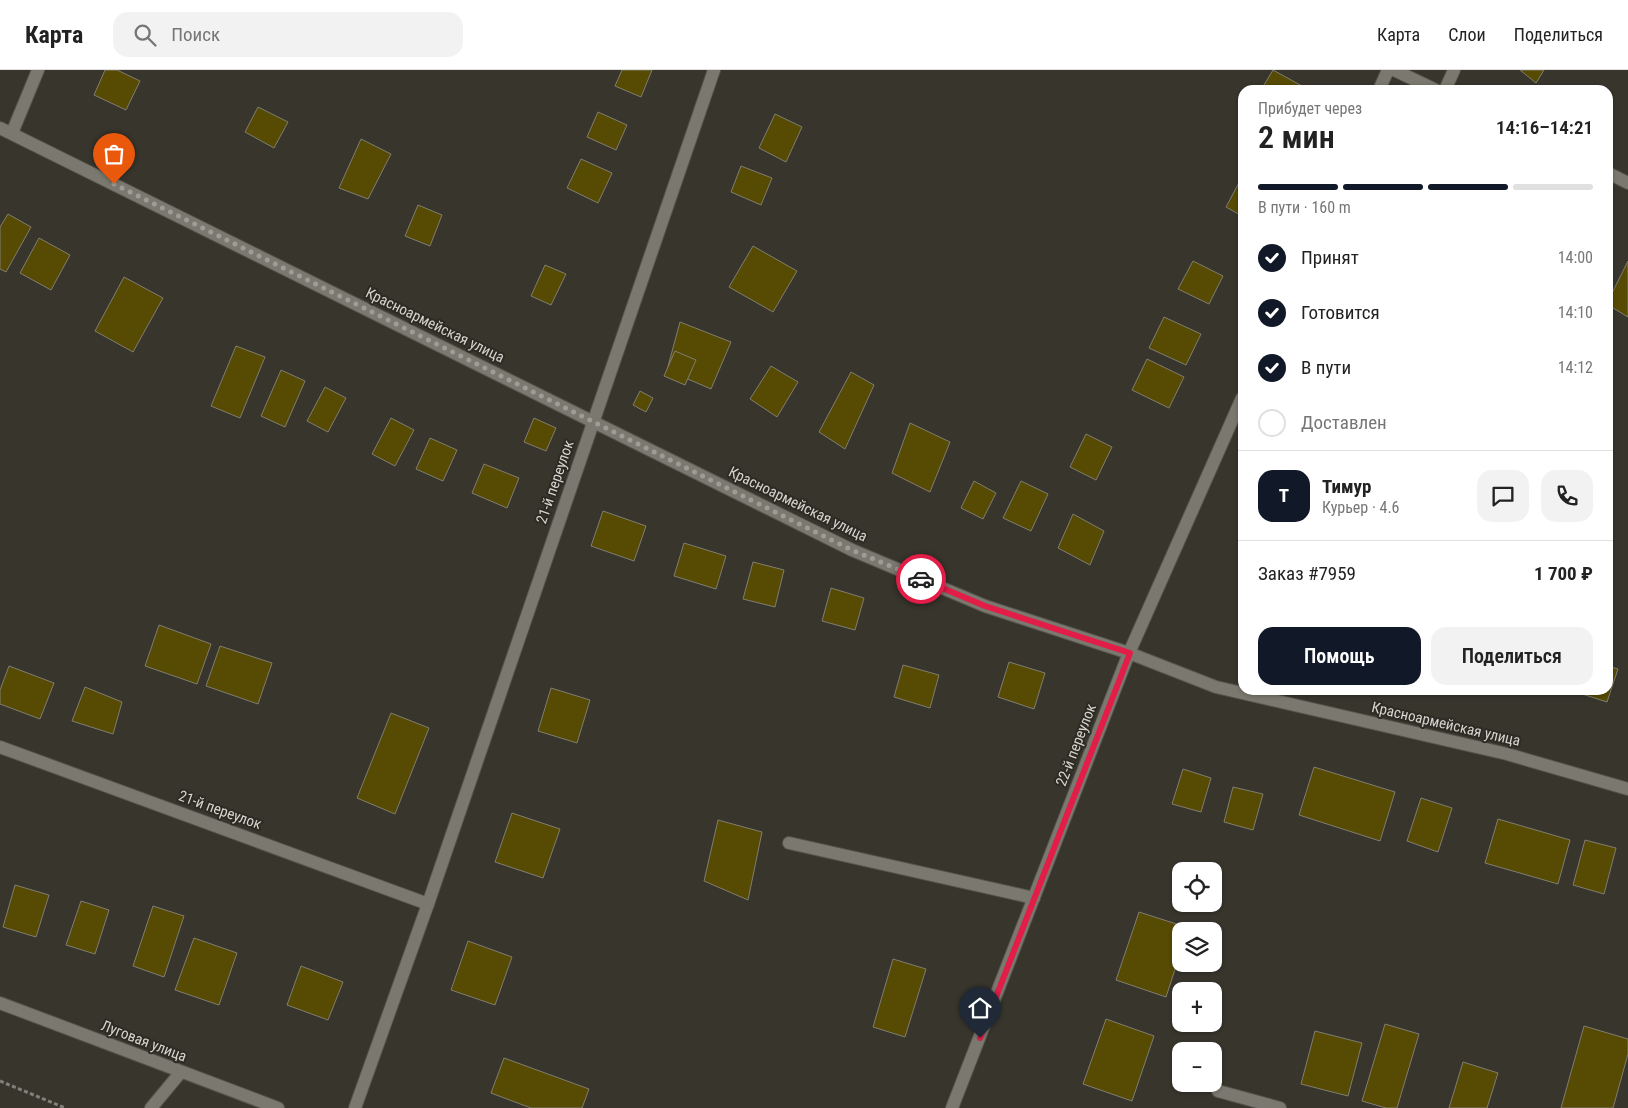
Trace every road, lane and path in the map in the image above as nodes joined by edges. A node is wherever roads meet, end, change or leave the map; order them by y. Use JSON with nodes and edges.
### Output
{"nodes":[{"id":1,"x":38,"y":70,"type":"edge"},
{"id":2,"x":714,"y":70,"type":"edge"},
{"id":3,"x":1388,"y":70,"type":"edge"},
{"id":4,"x":1394,"y":70,"type":"edge"},
{"id":5,"x":1454,"y":70,"type":"edge"},
{"id":6,"x":1381,"y":85,"type":"edge"},
{"id":7,"x":1426,"y":85,"type":"edge"},
{"id":8,"x":1447,"y":85,"type":"edge"},
{"id":9,"x":0,"y":128,"type":"edge"},
{"id":10,"x":12,"y":133,"type":"junction"},
{"id":11,"x":1613,"y":176,"type":"edge"},
{"id":12,"x":1628,"y":183,"type":"edge"},
{"id":13,"x":1238,"y":407,"type":"edge"},
{"id":14,"x":593,"y":422,"type":"junction"},
{"id":15,"x":1130,"y":653,"type":"junction"},
{"id":16,"x":1238,"y":692,"type":"edge"},
{"id":17,"x":1251,"y":695,"type":"edge"},
{"id":18,"x":0,"y":747,"type":"edge"},
{"id":19,"x":1628,"y":789,"type":"edge"},
{"id":20,"x":789,"y":843,"type":"dead end"},
{"id":21,"x":1034,"y":898,"type":"junction"},
{"id":22,"x":428,"y":904,"type":"junction"},
{"id":23,"x":0,"y":1003,"type":"edge"},
{"id":24,"x":181,"y":1072,"type":"junction"},
{"id":25,"x":0,"y":1081,"type":"edge"},
{"id":26,"x":1222,"y":1092,"type":"edge"},
{"id":27,"x":64,"y":1108,"type":"edge"},
{"id":28,"x":151,"y":1108,"type":"edge"},
{"id":29,"x":278,"y":1108,"type":"edge"},
{"id":30,"x":356,"y":1108,"type":"edge"},
{"id":31,"x":952,"y":1108,"type":"edge"},
{"id":32,"x":1280,"y":1108,"type":"edge"}],
"edges":[{"from":1,"to":10,"type":"street"},
{"from":2,"to":14,"type":"street","name":"21-й переулок"},
{"from":3,"to":6,"type":"street"},
{"from":4,"to":7,"type":"street"},
{"from":5,"to":8,"type":"street"},
{"from":9,"to":10,"type":"street","name":"Красноармейская улица"},
{"from":10,"to":14,"type":"street","name":"Красноармейская улица"},
{"from":11,"to":12,"type":"street"},
{"from":13,"to":15,"type":"street","name":"22-й переулок"},
{"from":14,"to":15,"type":"street","name":"Красноармейская улица"},
{"from":14,"to":22,"type":"street","name":"21-й переулок"},
{"from":15,"to":16,"type":"street","name":"Красноармейская улица"},
{"from":15,"to":21,"type":"street","name":"22-й переулок"},
{"from":17,"to":19,"type":"street","name":"Красноармейская улица"},
{"from":18,"to":22,"type":"street","name":"21-й переулок"},
{"from":20,"to":21,"type":"street"},
{"from":21,"to":31,"type":"street","name":"22-й переулок"},
{"from":22,"to":30,"type":"street","name":"21-й переулок"},
{"from":23,"to":24,"type":"street","name":"Луговая улица"},
{"from":24,"to":28,"type":"street"},
{"from":24,"to":29,"type":"street","name":"Луговая улица"},
{"from":25,"to":27,"type":"path"},
{"from":26,"to":32,"type":"street"}]}
